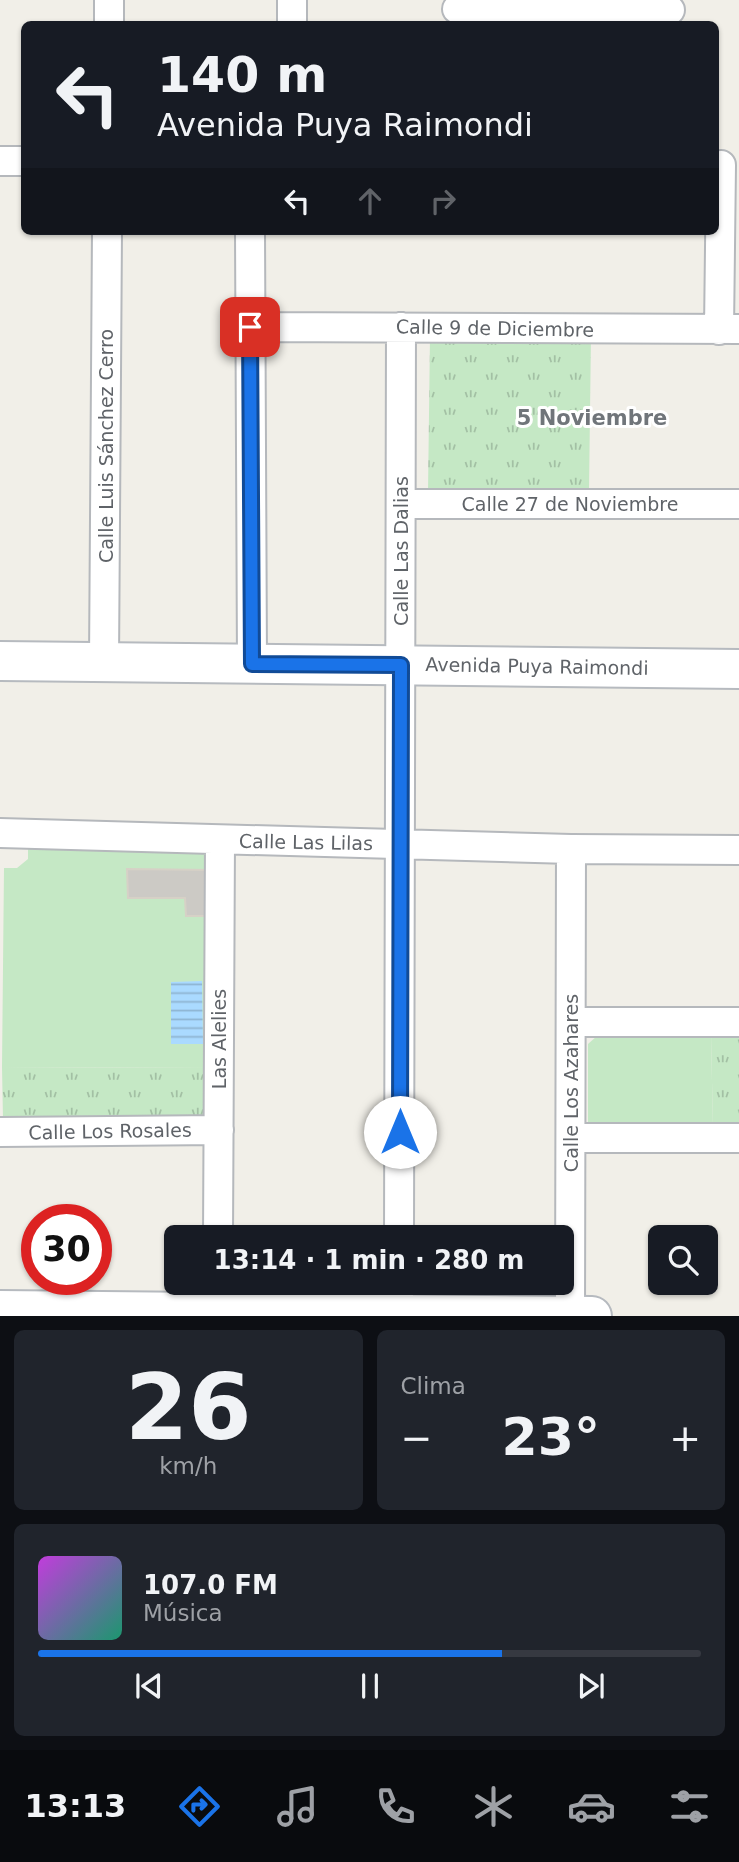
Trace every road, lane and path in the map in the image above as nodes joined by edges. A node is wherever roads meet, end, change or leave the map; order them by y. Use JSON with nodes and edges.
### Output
{"nodes":[{"id":1,"x":109,"y":0,"type":"edge"},
{"id":2,"x":292,"y":0,"type":"edge"},
{"id":3,"x":457,"y":11,"type":"edge"},
{"id":4,"x":671,"y":11,"type":"edge"},
{"id":5,"x":108,"y":21,"type":"edge"},
{"id":6,"x":292,"y":21,"type":"edge"},
{"id":7,"x":723,"y":160,"type":"edge"},
{"id":8,"x":0,"y":161,"type":"edge"},
{"id":9,"x":21,"y":161,"type":"edge"},
{"id":10,"x":739,"y":204,"type":"edge"},
{"id":11,"x":107,"y":235,"type":"edge"},
{"id":12,"x":250,"y":235,"type":"edge"},
{"id":13,"x":250,"y":327,"type":"junction"},
{"id":14,"x":401,"y":327,"type":"junction"},
{"id":15,"x":729,"y":330,"type":"edge"},
{"id":16,"x":401,"y":504,"type":"junction"},
{"id":17,"x":739,"y":504,"type":"edge"},
{"id":18,"x":0,"y":661,"type":"edge"},
{"id":19,"x":104,"y":662,"type":"junction"},
{"id":20,"x":252,"y":664,"type":"junction"},
{"id":21,"x":401,"y":665,"type":"junction"},
{"id":22,"x":739,"y":669,"type":"edge"},
{"id":23,"x":0,"y":833,"type":"edge"},
{"id":24,"x":220,"y":840,"type":"junction"},
{"id":25,"x":400,"y":844,"type":"junction"},
{"id":26,"x":571,"y":849,"type":"junction"},
{"id":27,"x":739,"y":850,"type":"edge"},
{"id":28,"x":571,"y":1022,"type":"junction"},
{"id":29,"x":739,"y":1022,"type":"edge"},
{"id":30,"x":219,"y":1129,"type":"junction"},
{"id":31,"x":0,"y":1132,"type":"edge"},
{"id":32,"x":571,"y":1138,"type":"junction"},
{"id":33,"x":739,"y":1138,"type":"edge"},
{"id":34,"x":218,"y":1225,"type":"edge"},
{"id":35,"x":399,"y":1225,"type":"edge"},
{"id":36,"x":218,"y":1304,"type":"edge"},
{"id":37,"x":399,"y":1304,"type":"edge"},
{"id":38,"x":0,"y":1310,"type":"edge"},
{"id":39,"x":570,"y":1316,"type":"edge"},
{"id":40,"x":592,"y":1316,"type":"edge"}],
"edges":[{"from":1,"to":5,"type":"street"},
{"from":2,"to":6,"type":"street"},
{"from":3,"to":4,"type":"street"},
{"from":7,"to":10,"type":"street"},
{"from":7,"to":15,"type":"street"},
{"from":8,"to":9,"type":"street"},
{"from":11,"to":19,"type":"street","name":"Calle Luis Sánchez Cerro"},
{"from":12,"to":13,"type":"street"},
{"from":13,"to":14,"type":"street","name":"Calle 9 de Diciembre"},
{"from":13,"to":20,"type":"street"},
{"from":14,"to":15,"type":"street","name":"Calle 9 de Diciembre"},
{"from":14,"to":16,"type":"street","name":"Calle Las Dalias"},
{"from":16,"to":17,"type":"street","name":"Calle 27 de Noviembre"},
{"from":16,"to":21,"type":"street","name":"Calle Las Dalias"},
{"from":18,"to":19,"type":"street","name":"Avenida Puya Raimondi"},
{"from":19,"to":20,"type":"street","name":"Avenida Puya Raimondi"},
{"from":20,"to":21,"type":"street","name":"Avenida Puya Raimondi"},
{"from":21,"to":22,"type":"street","name":"Avenida Puya Raimondi"},
{"from":21,"to":25,"type":"street","name":"Calle Las Dalias"},
{"from":23,"to":24,"type":"street","name":"Calle Las Lilas"},
{"from":24,"to":25,"type":"street","name":"Calle Las Lilas"},
{"from":24,"to":30,"type":"street","name":"Las Alelies"},
{"from":25,"to":26,"type":"street","name":"Calle Las Lilas"},
{"from":25,"to":35,"type":"street","name":"Calle Las Dalias"},
{"from":26,"to":27,"type":"street","name":"Calle Las Lilas"},
{"from":26,"to":28,"type":"street","name":"Calle Los Azahares"},
{"from":28,"to":29,"type":"street"},
{"from":28,"to":32,"type":"street","name":"Calle Los Azahares"},
{"from":30,"to":31,"type":"street","name":"Calle Los Rosales"},
{"from":30,"to":34,"type":"street","name":"Las Alelies"},
{"from":32,"to":33,"type":"street"},
{"from":32,"to":39,"type":"street","name":"Calle Los Azahares"},
{"from":36,"to":37,"type":"street"},
{"from":36,"to":38,"type":"street"},
{"from":37,"to":39,"type":"street"},
{"from":39,"to":40,"type":"street"}]}
